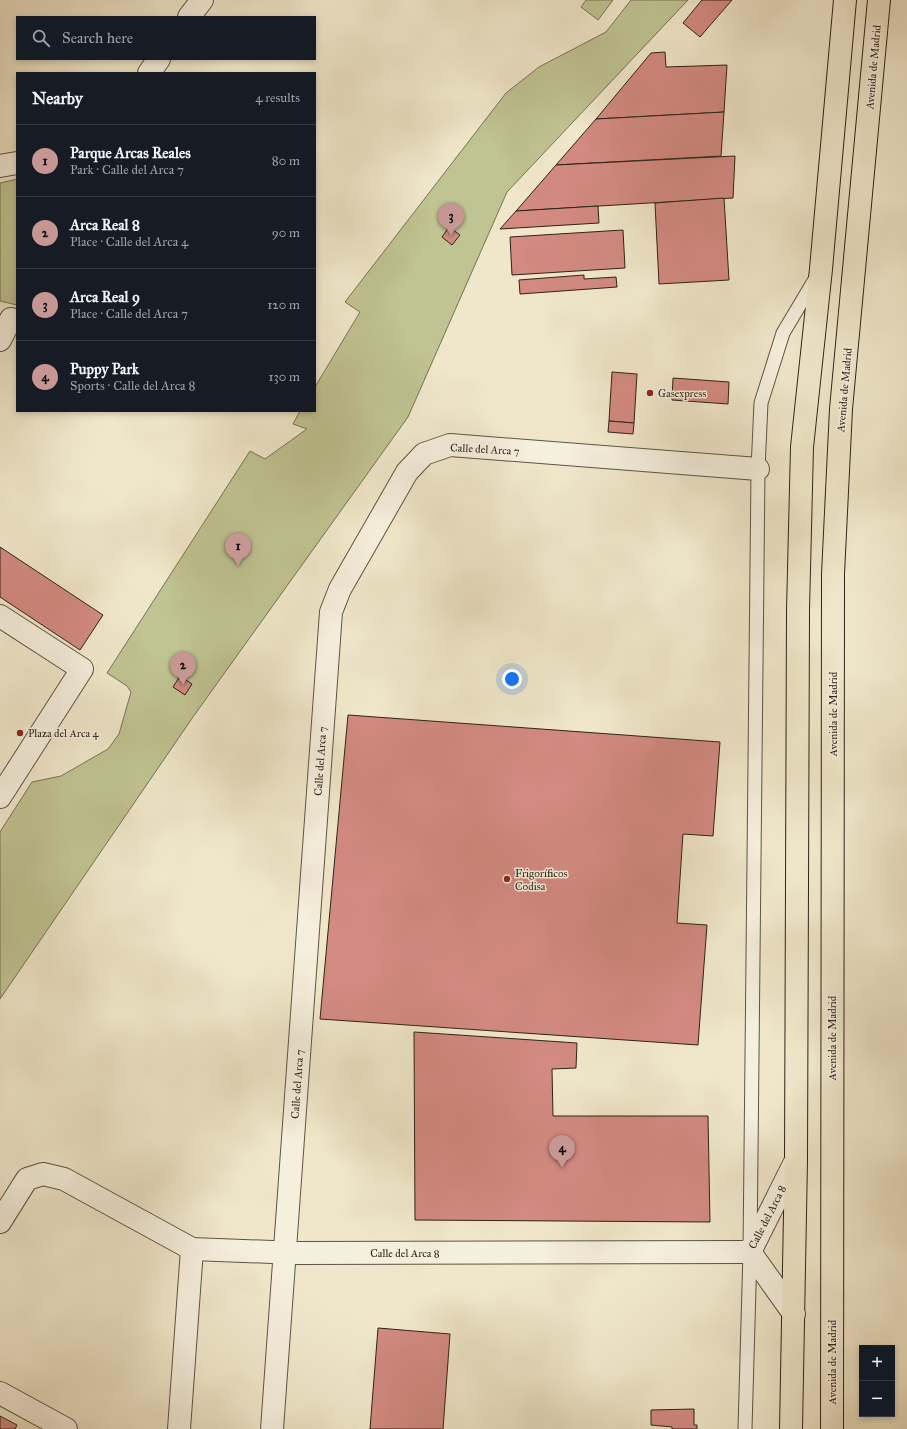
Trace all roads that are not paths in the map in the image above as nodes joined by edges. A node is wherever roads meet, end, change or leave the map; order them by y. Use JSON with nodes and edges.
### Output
{"nodes":[{"id":1,"x":202,"y":0,"type":"edge"},
{"id":2,"x":845,"y":0,"type":"edge"},
{"id":3,"x":879,"y":0,"type":"edge"},
{"id":4,"x":190,"y":16,"type":"edge"},
{"id":5,"x":158,"y":60,"type":"edge"},
{"id":6,"x":150,"y":72,"type":"edge"},
{"id":7,"x":16,"y":163,"type":"edge"},
{"id":8,"x":0,"y":166,"type":"edge"},
{"id":9,"x":821,"y":269,"type":"junction"},
{"id":10,"x":9,"y":318,"type":"edge"},
{"id":11,"x":0,"y":340,"type":"edge"},
{"id":12,"x":758,"y":469,"type":"junction"},
{"id":13,"x":0,"y":616,"type":"edge"},
{"id":14,"x":0,"y":797,"type":"edge"},
{"id":15,"x":796,"y":1160,"type":"junction"},
{"id":16,"x":0,"y":1222,"type":"edge"},
{"id":17,"x":192,"y":1249,"type":"junction"},
{"id":18,"x":750,"y":1252,"type":"junction"},
{"id":19,"x":284,"y":1253,"type":"junction"},
{"id":20,"x":794,"y":1314,"type":"junction"},
{"id":21,"x":0,"y":1393,"type":"edge"},
{"id":22,"x":66,"y":1429,"type":"edge"},
{"id":23,"x":179,"y":1429,"type":"edge"},
{"id":24,"x":272,"y":1429,"type":"edge"},
{"id":25,"x":745,"y":1429,"type":"edge"},
{"id":26,"x":791,"y":1429,"type":"edge"},
{"id":27,"x":832,"y":1429,"type":"edge"}],
"edges":[{"from":1,"to":4,"type":"street"},
{"from":2,"to":9,"type":"main road"},
{"from":3,"to":27,"type":"main road","name":"Avenida de Madrid"},
{"from":5,"to":6,"type":"street"},
{"from":7,"to":8,"type":"street"},
{"from":9,"to":12,"type":"lane"},
{"from":9,"to":15,"type":"main road"},
{"from":10,"to":11,"type":"street"},
{"from":12,"to":18,"type":"lane"},
{"from":12,"to":19,"type":"street","name":"Calle del Arca 7"},
{"from":13,"to":14,"type":"street"},
{"from":15,"to":18,"type":"street","name":"Calle del Arca 8"},
{"from":15,"to":20,"type":"main road"},
{"from":16,"to":17,"type":"street","name":"Calle del Arca 8"},
{"from":17,"to":19,"type":"street","name":"Calle del Arca 8"},
{"from":17,"to":23,"type":"street"},
{"from":18,"to":19,"type":"street","name":"Calle del Arca 8"},
{"from":18,"to":20,"type":"street"},
{"from":18,"to":25,"type":"lane"},
{"from":19,"to":24,"type":"street","name":"Calle del Arca 7"},
{"from":20,"to":26,"type":"main road"},
{"from":21,"to":22,"type":"street"}]}
